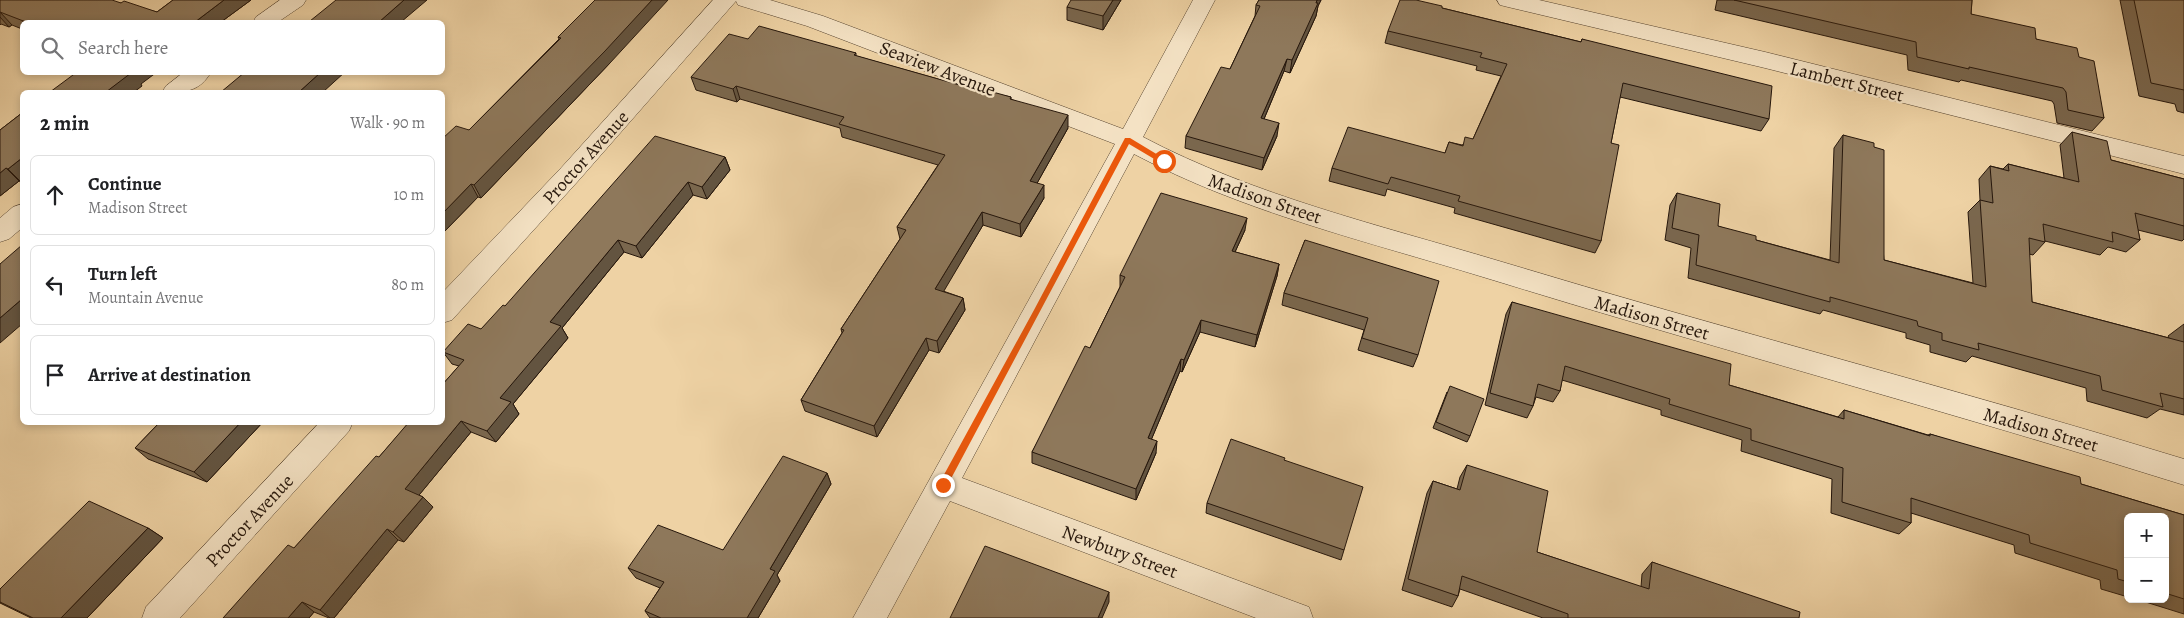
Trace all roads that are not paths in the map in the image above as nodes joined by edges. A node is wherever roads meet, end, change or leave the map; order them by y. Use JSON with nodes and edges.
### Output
{"nodes":[{"id":1,"x":295,"y":0,"type":"edge"},
{"id":2,"x":725,"y":0,"type":"edge"},
{"id":3,"x":746,"y":0,"type":"edge"},
{"id":4,"x":1204,"y":0,"type":"edge"},
{"id":5,"x":1508,"y":0,"type":"edge"},
{"id":6,"x":267,"y":20,"type":"edge"},
{"id":7,"x":196,"y":75,"type":"edge"},
{"id":8,"x":177,"y":90,"type":"edge"},
{"id":9,"x":1128,"y":140,"type":"junction"},
{"id":10,"x":2184,"y":165,"type":"edge"},
{"id":11,"x":20,"y":216,"type":"edge"},
{"id":12,"x":0,"y":232,"type":"edge"},
{"id":13,"x":445,"y":309,"type":"edge"},
{"id":14,"x":337,"y":425,"type":"edge"},
{"id":15,"x":2184,"y":472,"type":"edge"},
{"id":16,"x":943,"y":485,"type":"junction"},
{"id":17,"x":158,"y":618,"type":"edge"},
{"id":18,"x":869,"y":618,"type":"edge"},
{"id":19,"x":1297,"y":618,"type":"edge"}],
"edges":[{"from":1,"to":6,"type":"street"},
{"from":2,"to":13,"type":"street","name":"Proctor Avenue"},
{"from":3,"to":9,"type":"street","name":"Seaview Avenue"},
{"from":4,"to":9,"type":"street"},
{"from":5,"to":10,"type":"street","name":"Lambert Street"},
{"from":7,"to":8,"type":"street"},
{"from":9,"to":15,"type":"street","name":"Madison Street"},
{"from":9,"to":16,"type":"street"},
{"from":11,"to":12,"type":"street"},
{"from":14,"to":17,"type":"street","name":"Proctor Avenue"},
{"from":16,"to":18,"type":"street"},
{"from":16,"to":19,"type":"street","name":"Newbury Street"}]}
